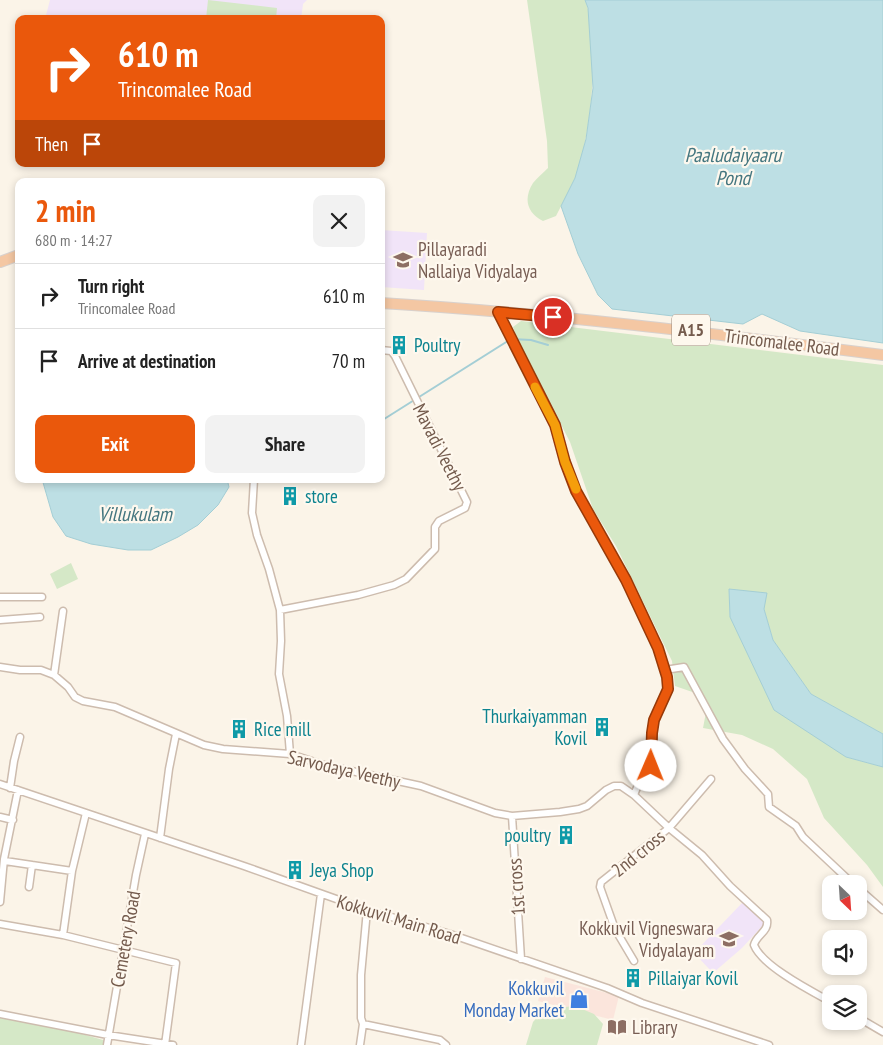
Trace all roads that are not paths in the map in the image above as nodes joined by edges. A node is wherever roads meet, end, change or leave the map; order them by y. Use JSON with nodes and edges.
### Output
{"nodes":[{"id":1,"x":15,"y":256,"type":"edge"},
{"id":2,"x":0,"y":262,"type":"edge"},
{"id":3,"x":385,"y":303,"type":"edge"},
{"id":4,"x":498,"y":312,"type":"junction"},
{"id":5,"x":385,"y":350,"type":"edge"},
{"id":6,"x":883,"y":355,"type":"edge"},
{"id":7,"x":254,"y":483,"type":"edge"},
{"id":8,"x":0,"y":597,"type":"edge"},
{"id":9,"x":42,"y":597,"type":"dead end"},
{"id":10,"x":280,"y":610,"type":"junction"},
{"id":11,"x":63,"y":611,"type":"dead end"},
{"id":12,"x":40,"y":617,"type":"dead end"},
{"id":13,"x":0,"y":620,"type":"edge"},
{"id":14,"x":0,"y":667,"type":"edge"},
{"id":15,"x":665,"y":670,"type":"junction"},
{"id":16,"x":54,"y":675,"type":"junction"},
{"id":17,"x":176,"y":734,"type":"junction"},
{"id":18,"x":20,"y":737,"type":"dead end"},
{"id":19,"x":290,"y":754,"type":"junction"},
{"id":20,"x":711,"y":780,"type":"dead end"},
{"id":21,"x":0,"y":784,"type":"edge"},
{"id":22,"x":10,"y":788,"type":"junction"},
{"id":23,"x":18,"y":790,"type":"junction"},
{"id":24,"x":634,"y":794,"type":"junction"},
{"id":25,"x":86,"y":813,"type":"junction"},
{"id":26,"x":0,"y":816,"type":"edge"},
{"id":27,"x":512,"y":816,"type":"junction"},
{"id":28,"x":13,"y":820,"type":"junction"},
{"id":29,"x":669,"y":828,"type":"junction"},
{"id":30,"x":145,"y":834,"type":"junction"},
{"id":31,"x":160,"y":838,"type":"junction"},
{"id":32,"x":5,"y":861,"type":"junction"},
{"id":33,"x":32,"y":865,"type":"junction"},
{"id":34,"x":72,"y":871,"type":"junction"},
{"id":35,"x":2,"y":873,"type":"edge"},
{"id":36,"x":843,"y":875,"type":"edge"},
{"id":37,"x":29,"y":887,"type":"dead end"},
{"id":38,"x":321,"y":894,"type":"junction"},
{"id":39,"x":868,"y":897,"type":"edge"},
{"id":40,"x":0,"y":902,"type":"edge"},
{"id":41,"x":367,"y":910,"type":"junction"},
{"id":42,"x":883,"y":910,"type":"edge"},
{"id":43,"x":0,"y":924,"type":"edge"},
{"id":44,"x":63,"y":935,"type":"junction"},
{"id":45,"x":123,"y":948,"type":"junction"},
{"id":46,"x":521,"y":959,"type":"junction"},
{"id":47,"x":634,"y":961,"type":"dead end"},
{"id":48,"x":822,"y":997,"type":"edge"},
{"id":49,"x":0,"y":1014,"type":"edge"},
{"id":50,"x":867,"y":1023,"type":"edge"},
{"id":51,"x":363,"y":1024,"type":"junction"},
{"id":52,"x":883,"y":1032,"type":"edge"},
{"id":53,"x":108,"y":1035,"type":"junction"},
{"id":54,"x":107,"y":1045,"type":"edge"},
{"id":55,"x":166,"y":1045,"type":"edge"},
{"id":56,"x":173,"y":1045,"type":"edge"},
{"id":57,"x":301,"y":1045,"type":"edge"},
{"id":58,"x":360,"y":1045,"type":"edge"},
{"id":59,"x":446,"y":1045,"type":"edge"},
{"id":60,"x":769,"y":1045,"type":"edge"}],
"edges":[{"from":1,"to":2,"type":"highway"},
{"from":3,"to":4,"type":"highway","name":"Trincomalee Road","number":"A15"},
{"from":4,"to":6,"type":"highway","name":"Trincomalee Road","number":"A15"},
{"from":4,"to":15,"type":"street"},
{"from":5,"to":10,"type":"street","name":"Mavadi Veethy"},
{"from":7,"to":10,"type":"street"},
{"from":8,"to":9,"type":"street"},
{"from":10,"to":19,"type":"street"},
{"from":11,"to":16,"type":"street"},
{"from":12,"to":13,"type":"street"},
{"from":14,"to":16,"type":"street"},
{"from":15,"to":24,"type":"street"},
{"from":15,"to":36,"type":"street"},
{"from":16,"to":17,"type":"street","name":"Sarvodaya Veethy"},
{"from":17,"to":19,"type":"street","name":"Sarvodaya Veethy"},
{"from":17,"to":31,"type":"street"},
{"from":18,"to":22,"type":"street"},
{"from":19,"to":27,"type":"street","name":"Sarvodaya Veethy"},
{"from":20,"to":29,"type":"street","name":"2nd cross"},
{"from":21,"to":22,"type":"street","name":"Kokkuvil Main Road"},
{"from":22,"to":23,"type":"street","name":"Kokkuvil Main Road"},
{"from":23,"to":25,"type":"street","name":"Kokkuvil Main Road"},
{"from":23,"to":28,"type":"street"},
{"from":24,"to":27,"type":"street","name":"Sarvodaya Veethy"},
{"from":24,"to":29,"type":"street","name":"Sarvodaya Veethy"},
{"from":25,"to":30,"type":"street","name":"Kokkuvil Main Road"},
{"from":25,"to":34,"type":"street"},
{"from":26,"to":28,"type":"street"},
{"from":27,"to":46,"type":"street","name":"1st cross"},
{"from":28,"to":32,"type":"street"},
{"from":29,"to":47,"type":"street","name":"2nd cross"},
{"from":29,"to":48,"type":"street","name":"Sarvodaya Veethy"},
{"from":30,"to":31,"type":"street","name":"Kokkuvil Main Road"},
{"from":30,"to":45,"type":"street","name":"Cemetery Road"},
{"from":31,"to":38,"type":"street","name":"Kokkuvil Main Road"},
{"from":32,"to":33,"type":"street"},
{"from":32,"to":35,"type":"street"},
{"from":33,"to":34,"type":"street"},
{"from":33,"to":37,"type":"street"},
{"from":34,"to":44,"type":"street"},
{"from":35,"to":40,"type":"street"},
{"from":38,"to":41,"type":"street","name":"Kokkuvil Main Road"},
{"from":38,"to":57,"type":"street"},
{"from":39,"to":42,"type":"street"},
{"from":41,"to":46,"type":"street","name":"Kokkuvil Main Road"},
{"from":41,"to":51,"type":"street"},
{"from":43,"to":44,"type":"street"},
{"from":44,"to":45,"type":"street"},
{"from":45,"to":53,"type":"street","name":"Cemetery Road"},
{"from":45,"to":55,"type":"street"},
{"from":46,"to":60,"type":"street","name":"Kokkuvil Main Road"},
{"from":49,"to":53,"type":"street"},
{"from":50,"to":52,"type":"street"},
{"from":51,"to":58,"type":"street"},
{"from":51,"to":59,"type":"street"},
{"from":53,"to":54,"type":"street","name":"Cemetery Road"},
{"from":53,"to":55,"type":"street"},
{"from":55,"to":56,"type":"street"}]}
